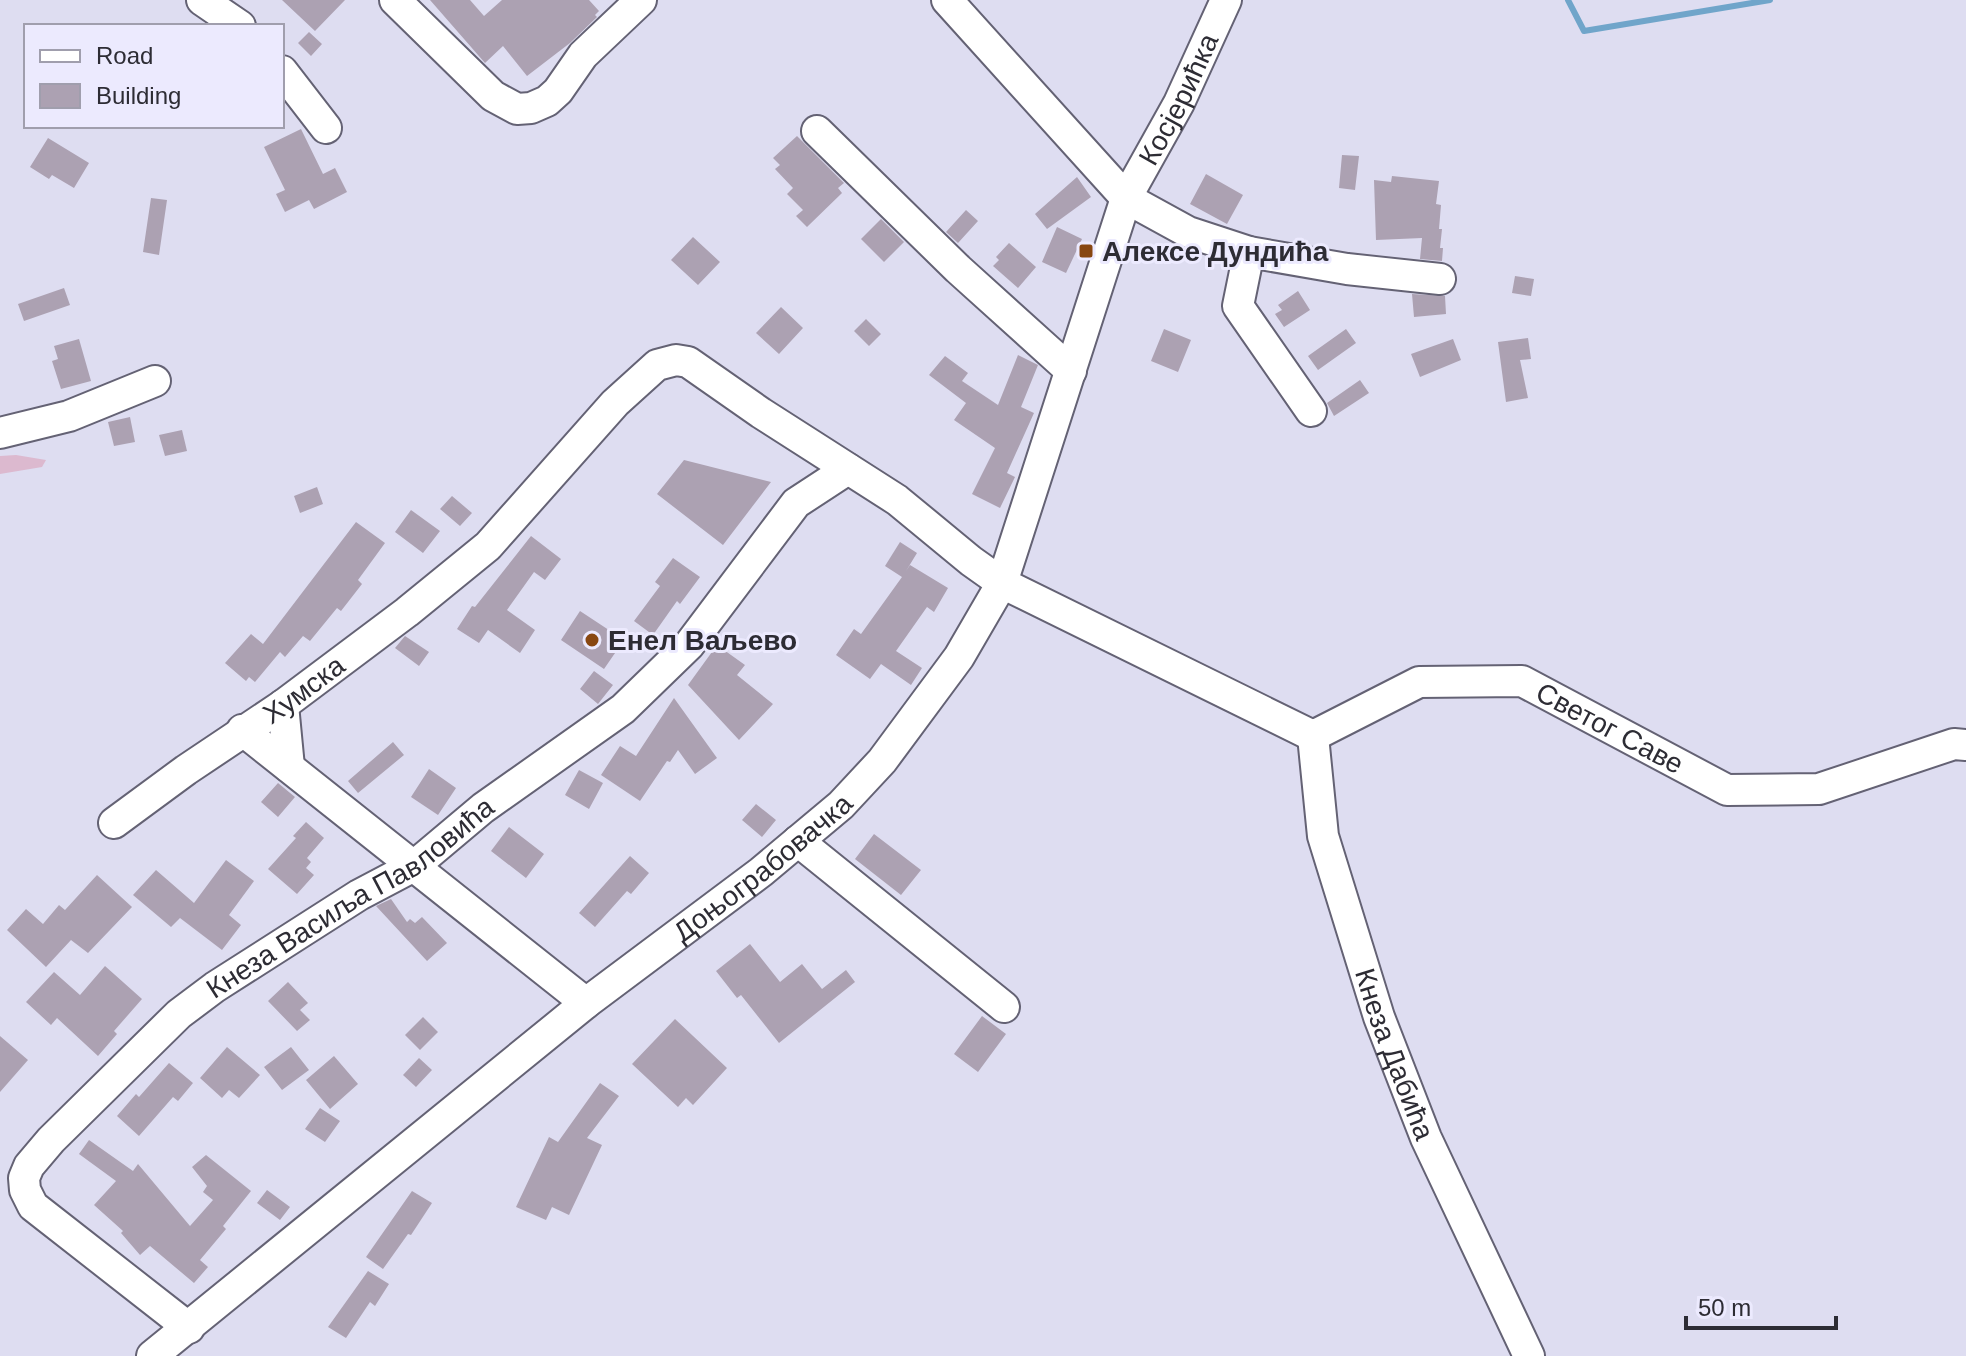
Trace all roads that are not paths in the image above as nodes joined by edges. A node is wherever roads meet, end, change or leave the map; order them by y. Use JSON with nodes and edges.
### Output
{"nodes":[{"id":1,"x":202,"y":0,"type":"edge"},
{"id":2,"x":395,"y":0,"type":"edge"},
{"id":3,"x":641,"y":0,"type":"edge"},
{"id":4,"x":947,"y":0,"type":"edge"},
{"id":5,"x":1226,"y":0,"type":"edge"},
{"id":6,"x":237,"y":24,"type":"edge"},
{"id":7,"x":284,"y":74,"type":"edge"},
{"id":8,"x":326,"y":128,"type":"dead end"},
{"id":9,"x":817,"y":131,"type":"dead end"},
{"id":10,"x":1126,"y":198,"type":"junction"},
{"id":11,"x":1249,"y":252,"type":"junction"},
{"id":12,"x":1440,"y":279,"type":"dead end"},
{"id":13,"x":1071,"y":371,"type":"junction"},
{"id":14,"x":155,"y":381,"type":"dead end"},
{"id":15,"x":1311,"y":411,"type":"dead end"},
{"id":16,"x":0,"y":433,"type":"edge"},
{"id":17,"x":848,"y":469,"type":"junction"},
{"id":18,"x":1002,"y":583,"type":"junction"},
{"id":19,"x":283,"y":705,"type":"junction"},
{"id":20,"x":242,"y":730,"type":"junction"},
{"id":21,"x":1313,"y":736,"type":"junction"},
{"id":22,"x":1966,"y":745,"type":"edge"},
{"id":23,"x":289,"y":767,"type":"junction"},
{"id":24,"x":114,"y":823,"type":"dead end"},
{"id":25,"x":798,"y":841,"type":"junction"},
{"id":26,"x":414,"y":866,"type":"junction"},
{"id":27,"x":586,"y":1003,"type":"junction"},
{"id":28,"x":1004,"y":1007,"type":"dead end"},
{"id":29,"x":12,"y":1173,"type":"edge"},
{"id":30,"x":189,"y":1328,"type":"junction"},
{"id":31,"x":159,"y":1355,"type":"edge"},
{"id":32,"x":1529,"y":1356,"type":"edge"}],
"edges":[{"from":1,"to":6,"type":"street"},
{"from":2,"to":3,"type":"street"},
{"from":4,"to":10,"type":"street"},
{"from":5,"to":10,"type":"street","name":"Косјерићка"},
{"from":7,"to":8,"type":"street"},
{"from":9,"to":13,"type":"street"},
{"from":10,"to":11,"type":"street"},
{"from":10,"to":13,"type":"street","name":"Доњограбовачка"},
{"from":11,"to":12,"type":"street"},
{"from":11,"to":15,"type":"street"},
{"from":13,"to":18,"type":"street","name":"Доњограбовачка"},
{"from":14,"to":16,"type":"street"},
{"from":17,"to":18,"type":"street","name":"Хумска"},
{"from":17,"to":19,"type":"street","name":"Хумска"},
{"from":17,"to":26,"type":"street","name":"Кнеза Васиља Павловића"},
{"from":18,"to":21,"type":"street"},
{"from":18,"to":25,"type":"street","name":"Доњограбовачка"},
{"from":19,"to":20,"type":"street","name":"Хумска"},
{"from":19,"to":23,"type":"street"},
{"from":20,"to":23,"type":"street"},
{"from":20,"to":24,"type":"street","name":"Хумска"},
{"from":21,"to":22,"type":"street","name":"Светог Саве"},
{"from":21,"to":32,"type":"street","name":"Кнеза Дабића"},
{"from":23,"to":26,"type":"street"},
{"from":25,"to":27,"type":"street","name":"Доњограбовачка"},
{"from":25,"to":28,"type":"street"},
{"from":26,"to":27,"type":"street"},
{"from":26,"to":29,"type":"street","name":"Кнеза Васиља Павловића"},
{"from":27,"to":30,"type":"street","name":"Доњограбовачка"},
{"from":29,"to":30,"type":"street","name":"Кнеза Васиља Павловића"},
{"from":30,"to":31,"type":"street","name":"Доњограбовачка"}]}
